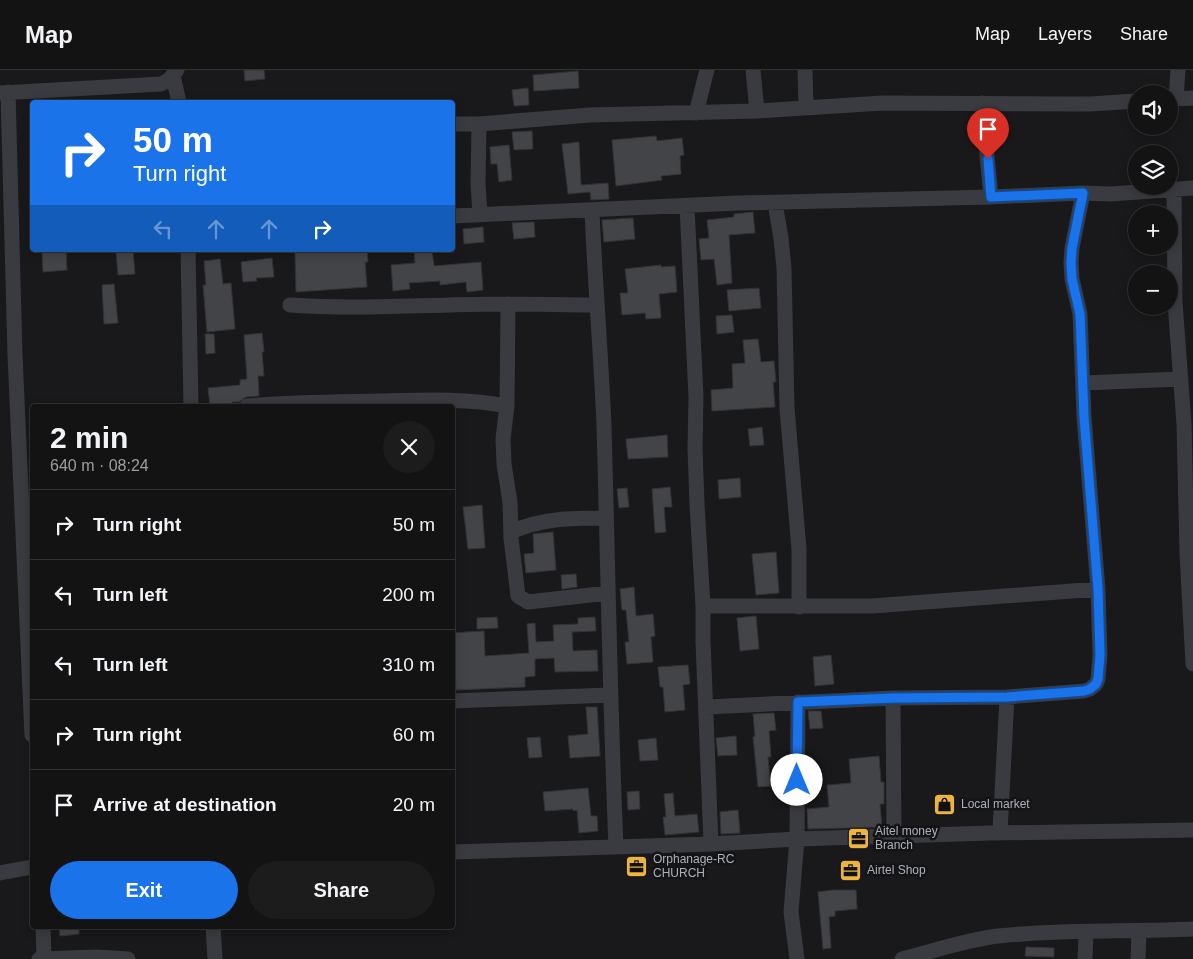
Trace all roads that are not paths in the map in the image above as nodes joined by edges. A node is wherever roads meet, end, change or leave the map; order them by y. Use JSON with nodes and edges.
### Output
{"nodes":[{"id":1,"x":707,"y":70,"type":"edge"},
{"id":2,"x":753,"y":70,"type":"edge"},
{"id":3,"x":805,"y":70,"type":"edge"},
{"id":4,"x":1178,"y":70,"type":"edge"},
{"id":5,"x":175,"y":73,"type":"edge"},
{"id":6,"x":1175,"y":85,"type":"edge"},
{"id":7,"x":4,"y":92,"type":"edge"},
{"id":8,"x":1193,"y":98,"type":"edge"},
{"id":9,"x":1178,"y":99,"type":"edge"},
{"id":10,"x":179,"y":100,"type":"edge"},
{"id":11,"x":1128,"y":102,"type":"edge"},
{"id":12,"x":982,"y":103,"type":"junction"},
{"id":13,"x":806,"y":107,"type":"junction"},
{"id":14,"x":757,"y":111,"type":"junction"},
{"id":15,"x":696,"y":113,"type":"junction"},
{"id":16,"x":455,"y":124,"type":"edge"},
{"id":17,"x":479,"y":124,"type":"junction"},
{"id":18,"x":1193,"y":188,"type":"edge"},
{"id":19,"x":1178,"y":190,"type":"edge"},
{"id":20,"x":1083,"y":193,"type":"junction"},
{"id":21,"x":1128,"y":193,"type":"edge"},
{"id":22,"x":1174,"y":195,"type":"edge"},
{"id":23,"x":991,"y":197,"type":"junction"},
{"id":24,"x":775,"y":203,"type":"junction"},
{"id":25,"x":687,"y":206,"type":"junction"},
{"id":26,"x":592,"y":211,"type":"junction"},
{"id":27,"x":480,"y":214,"type":"junction"},
{"id":28,"x":455,"y":216,"type":"edge"},
{"id":29,"x":188,"y":252,"type":"edge"},
{"id":30,"x":508,"y":304,"type":"junction"},
{"id":31,"x":290,"y":305,"type":"dead end"},
{"id":32,"x":596,"y":305,"type":"junction"},
{"id":33,"x":1181,"y":379,"type":"junction"},
{"id":34,"x":1083,"y":383,"type":"junction"},
{"id":35,"x":191,"y":404,"type":"edge"},
{"id":36,"x":271,"y":404,"type":"edge"},
{"id":37,"x":507,"y":406,"type":"junction"},
{"id":38,"x":606,"y":518,"type":"junction"},
{"id":39,"x":511,"y":532,"type":"junction"},
{"id":40,"x":1190,"y":552,"type":"edge"},
{"id":41,"x":1191,"y":587,"type":"edge"},
{"id":42,"x":1098,"y":589,"type":"junction"},
{"id":43,"x":608,"y":593,"type":"junction"},
{"id":44,"x":703,"y":606,"type":"junction"},
{"id":45,"x":799,"y":607,"type":"junction"},
{"id":46,"x":30,"y":628,"type":"edge"},
{"id":47,"x":1193,"y":664,"type":"edge"},
{"id":48,"x":610,"y":695,"type":"junction"},
{"id":49,"x":1007,"y":697,"type":"junction"},
{"id":50,"x":894,"y":698,"type":"junction"},
{"id":51,"x":455,"y":701,"type":"edge"},
{"id":52,"x":798,"y":702,"type":"junction"},
{"id":53,"x":707,"y":707,"type":"junction"},
{"id":54,"x":1193,"y":830,"type":"edge"},
{"id":55,"x":1000,"y":832,"type":"junction"},
{"id":56,"x":894,"y":836,"type":"junction"},
{"id":57,"x":797,"y":839,"type":"junction"},
{"id":58,"x":711,"y":844,"type":"junction"},
{"id":59,"x":616,"y":847,"type":"junction"},
{"id":60,"x":455,"y":852,"type":"edge"},
{"id":61,"x":30,"y":867,"type":"edge"},
{"id":62,"x":0,"y":872,"type":"edge"},
{"id":63,"x":43,"y":929,"type":"edge"},
{"id":64,"x":213,"y":929,"type":"edge"},
{"id":65,"x":1193,"y":929,"type":"edge"},
{"id":66,"x":1139,"y":931,"type":"junction"},
{"id":67,"x":1086,"y":932,"type":"junction"},
{"id":68,"x":43,"y":959,"type":"edge"},
{"id":69,"x":128,"y":959,"type":"edge"},
{"id":70,"x":215,"y":959,"type":"edge"},
{"id":71,"x":797,"y":959,"type":"edge"},
{"id":72,"x":902,"y":959,"type":"edge"},
{"id":73,"x":1085,"y":959,"type":"edge"},
{"id":74,"x":1138,"y":959,"type":"edge"}],
"edges":[{"from":1,"to":15,"type":"street"},
{"from":2,"to":14,"type":"street"},
{"from":3,"to":13,"type":"street"},
{"from":4,"to":6,"type":"street"},
{"from":5,"to":7,"type":"street"},
{"from":5,"to":10,"type":"street"},
{"from":7,"to":46,"type":"street"},
{"from":8,"to":9,"type":"street"},
{"from":11,"to":12,"type":"street"},
{"from":12,"to":13,"type":"street"},
{"from":12,"to":23,"type":"street"},
{"from":13,"to":14,"type":"street"},
{"from":14,"to":15,"type":"street"},
{"from":15,"to":17,"type":"street"},
{"from":16,"to":17,"type":"street"},
{"from":17,"to":27,"type":"street"},
{"from":18,"to":19,"type":"street"},
{"from":20,"to":21,"type":"street"},
{"from":20,"to":23,"type":"street"},
{"from":20,"to":34,"type":"street"},
{"from":22,"to":33,"type":"street"},
{"from":23,"to":24,"type":"street"},
{"from":24,"to":25,"type":"street"},
{"from":24,"to":45,"type":"street"},
{"from":25,"to":26,"type":"street"},
{"from":25,"to":44,"type":"street"},
{"from":26,"to":27,"type":"street"},
{"from":26,"to":32,"type":"street"},
{"from":27,"to":28,"type":"street"},
{"from":29,"to":35,"type":"street"},
{"from":30,"to":31,"type":"street"},
{"from":30,"to":32,"type":"street"},
{"from":30,"to":37,"type":"street"},
{"from":32,"to":38,"type":"street"},
{"from":33,"to":34,"type":"street"},
{"from":33,"to":40,"type":"street"},
{"from":34,"to":42,"type":"street"},
{"from":36,"to":37,"type":"street"},
{"from":37,"to":39,"type":"street"},
{"from":38,"to":39,"type":"street"},
{"from":38,"to":43,"type":"street"},
{"from":39,"to":43,"type":"street"},
{"from":40,"to":41,"type":"street"},
{"from":41,"to":47,"type":"street"},
{"from":42,"to":45,"type":"street"},
{"from":42,"to":49,"type":"street"},
{"from":43,"to":48,"type":"street"},
{"from":44,"to":45,"type":"street"},
{"from":44,"to":53,"type":"street"},
{"from":48,"to":51,"type":"street"},
{"from":48,"to":59,"type":"street"},
{"from":49,"to":50,"type":"street"},
{"from":49,"to":55,"type":"street"},
{"from":50,"to":52,"type":"street"},
{"from":50,"to":56,"type":"street"},
{"from":52,"to":53,"type":"street"},
{"from":52,"to":57,"type":"street"},
{"from":53,"to":58,"type":"street"},
{"from":54,"to":55,"type":"street"},
{"from":55,"to":56,"type":"street"},
{"from":56,"to":57,"type":"street"},
{"from":57,"to":58,"type":"street"},
{"from":57,"to":71,"type":"street"},
{"from":58,"to":59,"type":"street"},
{"from":59,"to":60,"type":"street"},
{"from":61,"to":62,"type":"street"},
{"from":63,"to":68,"type":"street"},
{"from":64,"to":70,"type":"street"},
{"from":65,"to":66,"type":"street"},
{"from":66,"to":67,"type":"street"},
{"from":66,"to":74,"type":"street"},
{"from":67,"to":72,"type":"street"},
{"from":67,"to":73,"type":"street"},
{"from":68,"to":69,"type":"street"}]}
